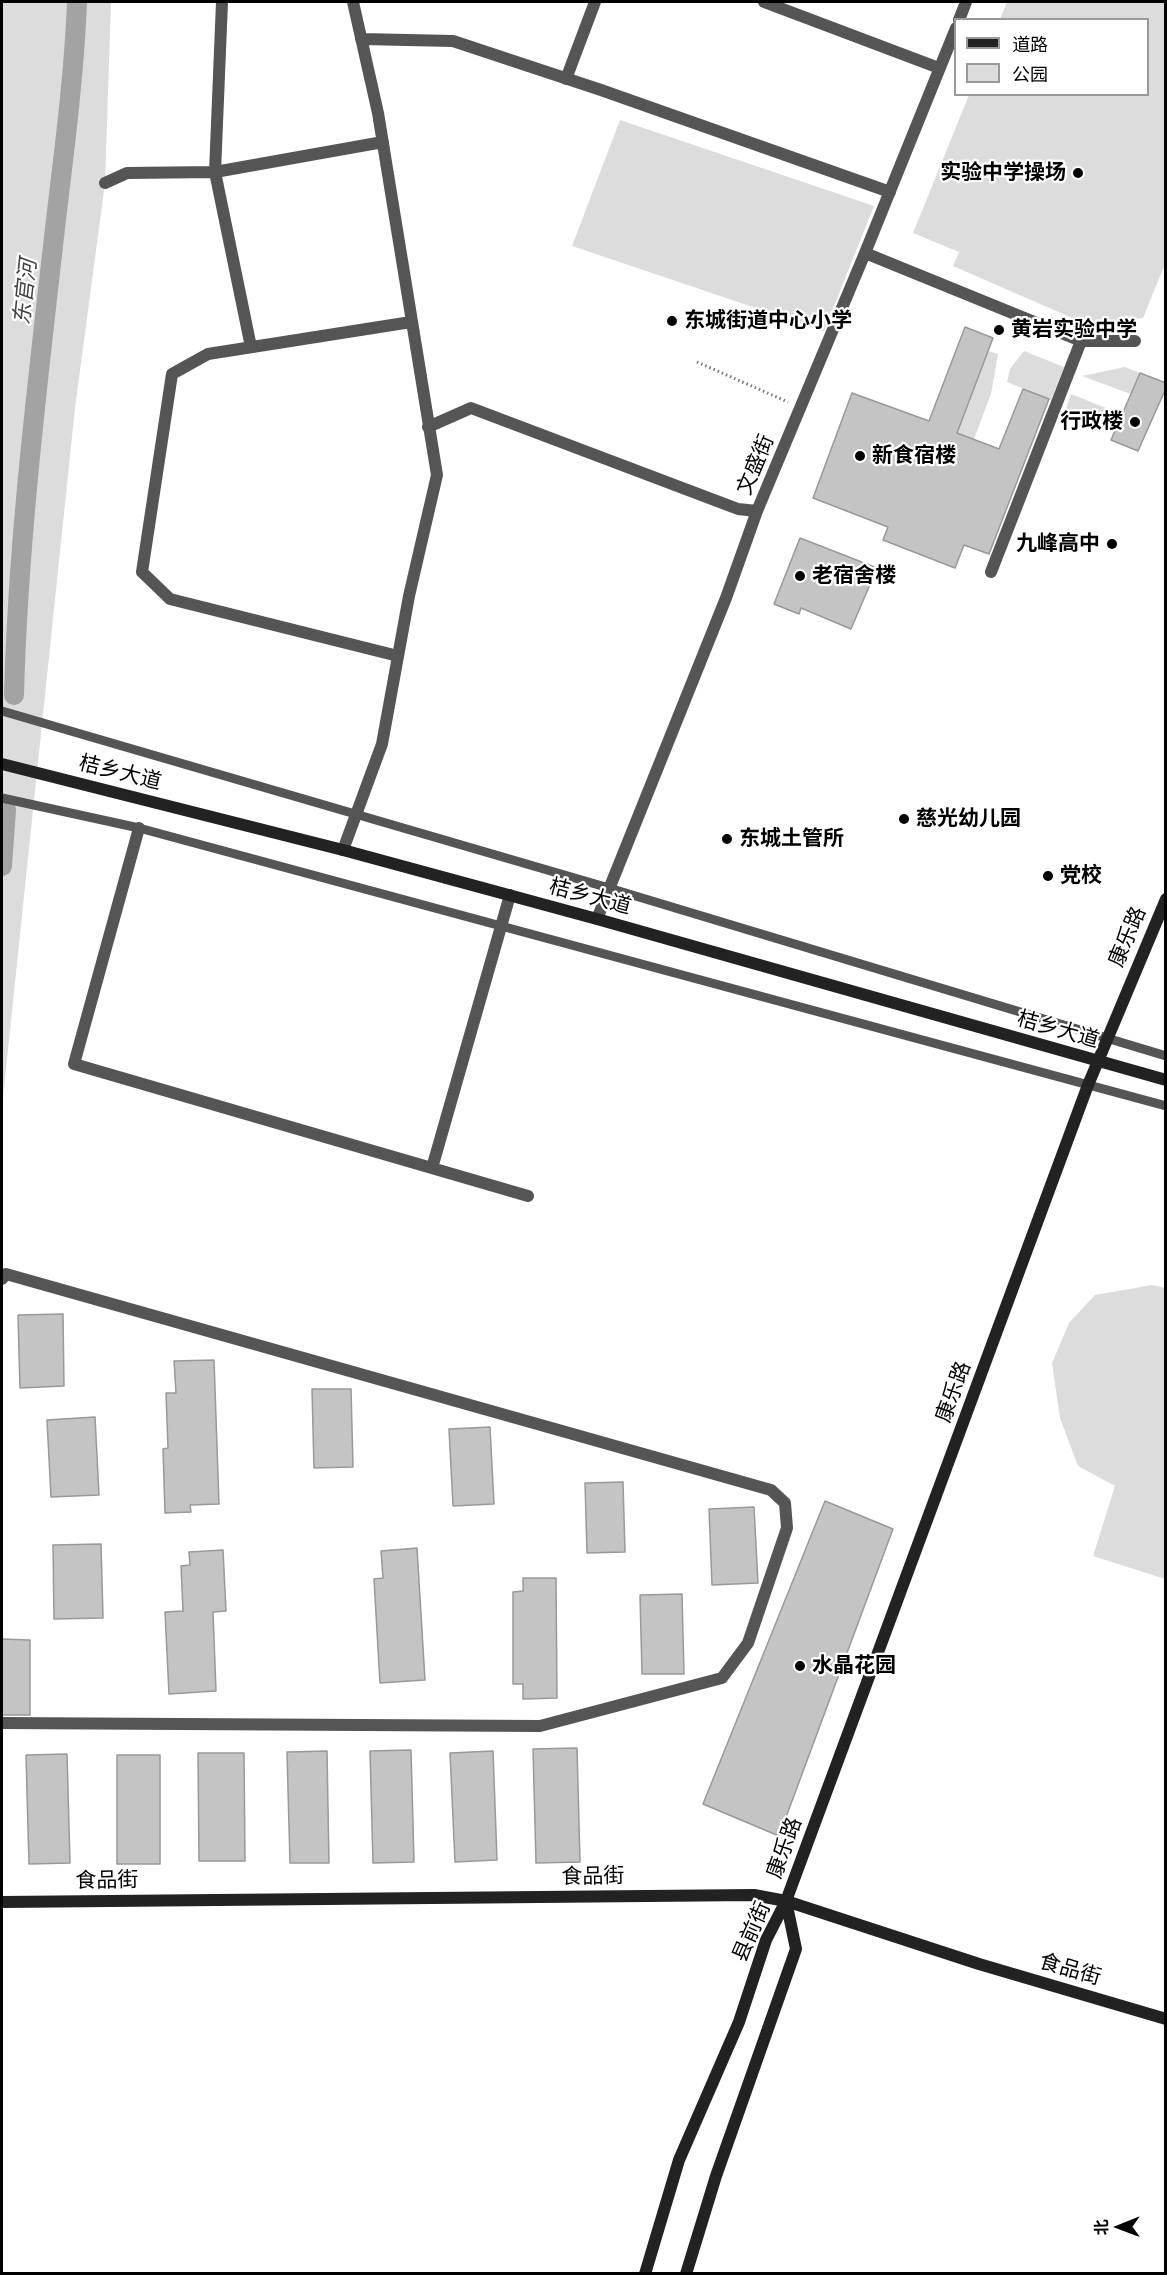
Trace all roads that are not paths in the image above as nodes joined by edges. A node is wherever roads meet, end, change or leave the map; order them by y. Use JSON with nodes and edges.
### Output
{"nodes":[{"id":1,"x":222,"y":2,"type":"edge"},
{"id":2,"x":353,"y":2,"type":"edge"},
{"id":3,"x":595,"y":2,"type":"edge"},
{"id":4,"x":764,"y":2,"type":"edge"},
{"id":5,"x":966,"y":2,"type":"edge"},
{"id":6,"x":960,"y":18,"type":"edge"},
{"id":7,"x":954,"y":33,"type":"edge"},
{"id":8,"x":361,"y":39,"type":"junction"},
{"id":9,"x":939,"y":68,"type":"junction"},
{"id":10,"x":566,"y":79,"type":"junction"},
{"id":11,"x":383,"y":142,"type":"junction"},
{"id":12,"x":215,"y":172,"type":"junction"},
{"id":13,"x":105,"y":183,"type":"dead end"},
{"id":14,"x":890,"y":192,"type":"junction"},
{"id":15,"x":865,"y":253,"type":"junction"},
{"id":16,"x":411,"y":322,"type":"junction"},
{"id":17,"x":1081,"y":341,"type":"junction"},
{"id":18,"x":1135,"y":341,"type":"dead end"},
{"id":19,"x":251,"y":347,"type":"junction"},
{"id":20,"x":428,"y":427,"type":"junction"},
{"id":21,"x":757,"y":512,"type":"junction"},
{"id":22,"x":991,"y":572,"type":"dead end"},
{"id":23,"x":398,"y":656,"type":"junction"},
{"id":24,"x":2,"y":711,"type":"edge"},
{"id":25,"x":2,"y":764,"type":"edge"},
{"id":26,"x":2,"y":798,"type":"edge"},
{"id":27,"x":356,"y":814,"type":"junction"},
{"id":28,"x":139,"y":828,"type":"junction"},
{"id":29,"x":343,"y":850,"type":"junction"},
{"id":30,"x":609,"y":888,"type":"junction"},
{"id":31,"x":510,"y":895,"type":"junction"},
{"id":32,"x":1166,"y":899,"type":"edge"},
{"id":33,"x":597,"y":919,"type":"junction"},
{"id":34,"x":502,"y":927,"type":"junction"},
{"id":35,"x":1106,"y":1040,"type":"junction"},
{"id":36,"x":1166,"y":1056,"type":"edge"},
{"id":37,"x":1098,"y":1061,"type":"junction"},
{"id":38,"x":1166,"y":1080,"type":"edge"},
{"id":39,"x":1088,"y":1085,"type":"junction"},
{"id":40,"x":1166,"y":1106,"type":"edge"},
{"id":41,"x":432,"y":1168,"type":"junction"},
{"id":42,"x":528,"y":1196,"type":"dead end"},
{"id":43,"x":2,"y":1279,"type":"edge"},
{"id":44,"x":2,"y":1723,"type":"edge"},
{"id":45,"x":786,"y":1901,"type":"junction"},
{"id":46,"x":2,"y":1902,"type":"edge"},
{"id":47,"x":1166,"y":2019,"type":"edge"},
{"id":48,"x":645,"y":2274,"type":"edge"},
{"id":49,"x":686,"y":2274,"type":"edge"}],
"edges":[{"from":1,"to":12,"type":"street"},
{"from":2,"to":8,"type":"street"},
{"from":3,"to":10,"type":"street"},
{"from":4,"to":9,"type":"street"},
{"from":5,"to":6,"type":"street"},
{"from":7,"to":9,"type":"street","name":"文盛街"},
{"from":8,"to":10,"type":"street"},
{"from":8,"to":11,"type":"street"},
{"from":9,"to":14,"type":"street","name":"文盛街"},
{"from":10,"to":14,"type":"street"},
{"from":11,"to":12,"type":"street"},
{"from":11,"to":16,"type":"street"},
{"from":12,"to":13,"type":"street"},
{"from":12,"to":19,"type":"street"},
{"from":14,"to":15,"type":"street","name":"文盛街"},
{"from":15,"to":17,"type":"street"},
{"from":15,"to":21,"type":"street","name":"文盛街"},
{"from":16,"to":19,"type":"street"},
{"from":16,"to":20,"type":"street"},
{"from":17,"to":18,"type":"street"},
{"from":17,"to":22,"type":"street"},
{"from":19,"to":23,"type":"street"},
{"from":20,"to":21,"type":"street"},
{"from":20,"to":23,"type":"street"},
{"from":21,"to":30,"type":"street","name":"文盛街"},
{"from":23,"to":27,"type":"street"},
{"from":24,"to":27,"type":"lane"},
{"from":25,"to":29,"type":"street","name":"桔乡大道"},
{"from":26,"to":28,"type":"lane"},
{"from":27,"to":29,"type":"street"},
{"from":27,"to":30,"type":"lane"},
{"from":28,"to":34,"type":"lane"},
{"from":28,"to":41,"type":"street"},
{"from":29,"to":31,"type":"street","name":"桔乡大道"},
{"from":30,"to":33,"type":"street","name":"文盛街"},
{"from":30,"to":35,"type":"lane"},
{"from":31,"to":33,"type":"street","name":"桔乡大道"},
{"from":31,"to":34,"type":"street"},
{"from":32,"to":35,"type":"street","name":"康乐路"},
{"from":33,"to":37,"type":"street","name":"桔乡大道"},
{"from":34,"to":39,"type":"lane"},
{"from":34,"to":41,"type":"street"},
{"from":35,"to":36,"type":"lane"},
{"from":35,"to":37,"type":"street","name":"康乐路"},
{"from":37,"to":38,"type":"street","name":"桔乡大道"},
{"from":37,"to":39,"type":"street","name":"康乐路"},
{"from":39,"to":40,"type":"lane"},
{"from":39,"to":45,"type":"street","name":"康乐路"},
{"from":41,"to":42,"type":"street"},
{"from":43,"to":44,"type":"street"},
{"from":45,"to":46,"type":"street","name":"食品街"},
{"from":45,"to":47,"type":"street","name":"食品街"},
{"from":45,"to":48,"type":"street","name":"县前街"},
{"from":45,"to":49,"type":"street","name":"县前街"}]}
